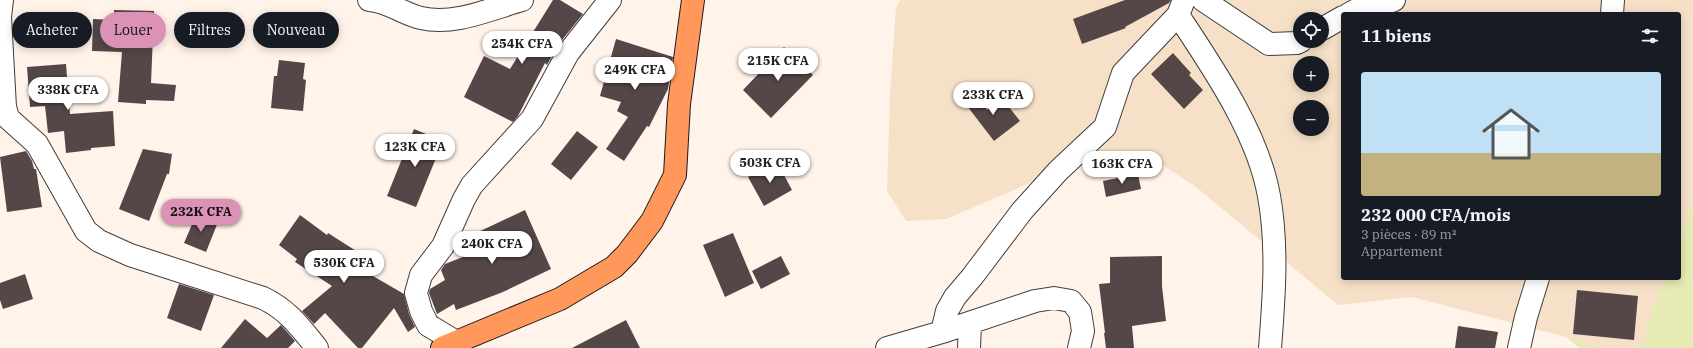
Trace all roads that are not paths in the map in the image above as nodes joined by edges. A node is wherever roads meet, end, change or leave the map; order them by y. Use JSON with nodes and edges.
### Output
{"nodes":[{"id":1,"x":2,"y":0,"type":"edge"},
{"id":2,"x":369,"y":0,"type":"edge"},
{"id":3,"x":522,"y":0,"type":"edge"},
{"id":4,"x":610,"y":0,"type":"edge"},
{"id":5,"x":692,"y":0,"type":"edge"},
{"id":6,"x":1203,"y":0,"type":"edge"},
{"id":7,"x":1394,"y":0,"type":"edge"},
{"id":8,"x":1613,"y":0,"type":"edge"},
{"id":9,"x":1181,"y":7,"type":"edge"},
{"id":10,"x":1353,"y":12,"type":"edge"},
{"id":11,"x":1612,"y":12,"type":"edge"},
{"id":12,"x":1341,"y":18,"type":"edge"},
{"id":13,"x":1329,"y":25,"type":"edge"},
{"id":14,"x":1293,"y":43,"type":"edge"},
{"id":15,"x":1537,"y":280,"type":"edge"},
{"id":16,"x":970,"y":323,"type":"junction"},
{"id":17,"x":942,"y":332,"type":"junction"},
{"id":18,"x":449,"y":345,"type":"edge"},
{"id":19,"x":317,"y":348,"type":"edge"},
{"id":20,"x":886,"y":348,"type":"edge"},
{"id":21,"x":969,"y":348,"type":"edge"},
{"id":22,"x":1079,"y":348,"type":"edge"},
{"id":23,"x":1270,"y":348,"type":"edge"},
{"id":24,"x":1519,"y":348,"type":"edge"}],
"edges":[{"from":1,"to":19,"type":"street"},
{"from":2,"to":3,"type":"street"},
{"from":4,"to":18,"type":"street"},
{"from":5,"to":18,"type":"main road"},
{"from":6,"to":14,"type":"street"},
{"from":7,"to":10,"type":"street"},
{"from":8,"to":11,"type":"street"},
{"from":9,"to":17,"type":"street"},
{"from":9,"to":23,"type":"street"},
{"from":12,"to":13,"type":"street"},
{"from":15,"to":24,"type":"street"},
{"from":16,"to":17,"type":"street"},
{"from":16,"to":21,"type":"street"},
{"from":16,"to":22,"type":"street"},
{"from":17,"to":20,"type":"street"}]}
